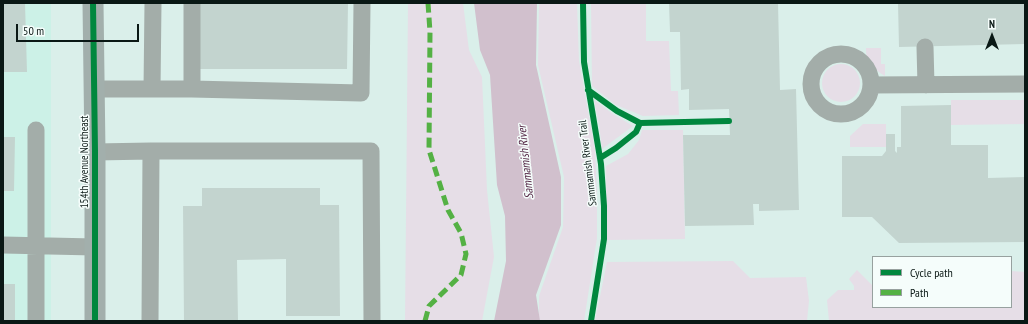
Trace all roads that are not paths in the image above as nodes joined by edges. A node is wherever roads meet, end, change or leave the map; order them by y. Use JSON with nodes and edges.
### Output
{"nodes":[{"id":1,"x":93,"y":3,"type":"edge"},
{"id":2,"x":153,"y":3,"type":"edge"},
{"id":3,"x":192,"y":3,"type":"edge"},
{"id":4,"x":362,"y":3,"type":"edge"},
{"id":5,"x":925,"y":46,"type":"dead end"},
{"id":6,"x":1025,"y":84,"type":"edge"},
{"id":7,"x":871,"y":85,"type":"dead end"},
{"id":8,"x":926,"y":85,"type":"junction"},
{"id":9,"x":94,"y":89,"type":"junction"},
{"id":10,"x":152,"y":89,"type":"junction"},
{"id":11,"x":192,"y":89,"type":"junction"},
{"id":12,"x":36,"y":130,"type":"dead end"},
{"id":13,"x":95,"y":152,"type":"junction"},
{"id":14,"x":151,"y":152,"type":"junction"},
{"id":15,"x":3,"y":245,"type":"edge"},
{"id":16,"x":36,"y":246,"type":"junction"},
{"id":17,"x":94,"y":247,"type":"junction"},
{"id":18,"x":36,"y":321,"type":"edge"},
{"id":19,"x":95,"y":321,"type":"edge"},
{"id":20,"x":150,"y":321,"type":"edge"},
{"id":21,"x":372,"y":321,"type":"edge"}],
"edges":[{"from":1,"to":9,"type":"main road","name":"154th Avenue Northeast"},
{"from":2,"to":10,"type":"lane"},
{"from":3,"to":11,"type":"lane"},
{"from":4,"to":11,"type":"lane"},
{"from":5,"to":8,"type":"lane"},
{"from":6,"to":8,"type":"lane"},
{"from":7,"to":8,"type":"lane"},
{"from":9,"to":10,"type":"lane"},
{"from":9,"to":13,"type":"main road","name":"154th Avenue Northeast"},
{"from":10,"to":11,"type":"lane"},
{"from":12,"to":16,"type":"lane"},
{"from":13,"to":14,"type":"lane"},
{"from":13,"to":17,"type":"main road","name":"154th Avenue Northeast"},
{"from":14,"to":20,"type":"lane"},
{"from":14,"to":21,"type":"lane"},
{"from":15,"to":16,"type":"lane"},
{"from":16,"to":17,"type":"lane"},
{"from":16,"to":18,"type":"lane"},
{"from":17,"to":19,"type":"main road","name":"154th Avenue Northeast"}]}
